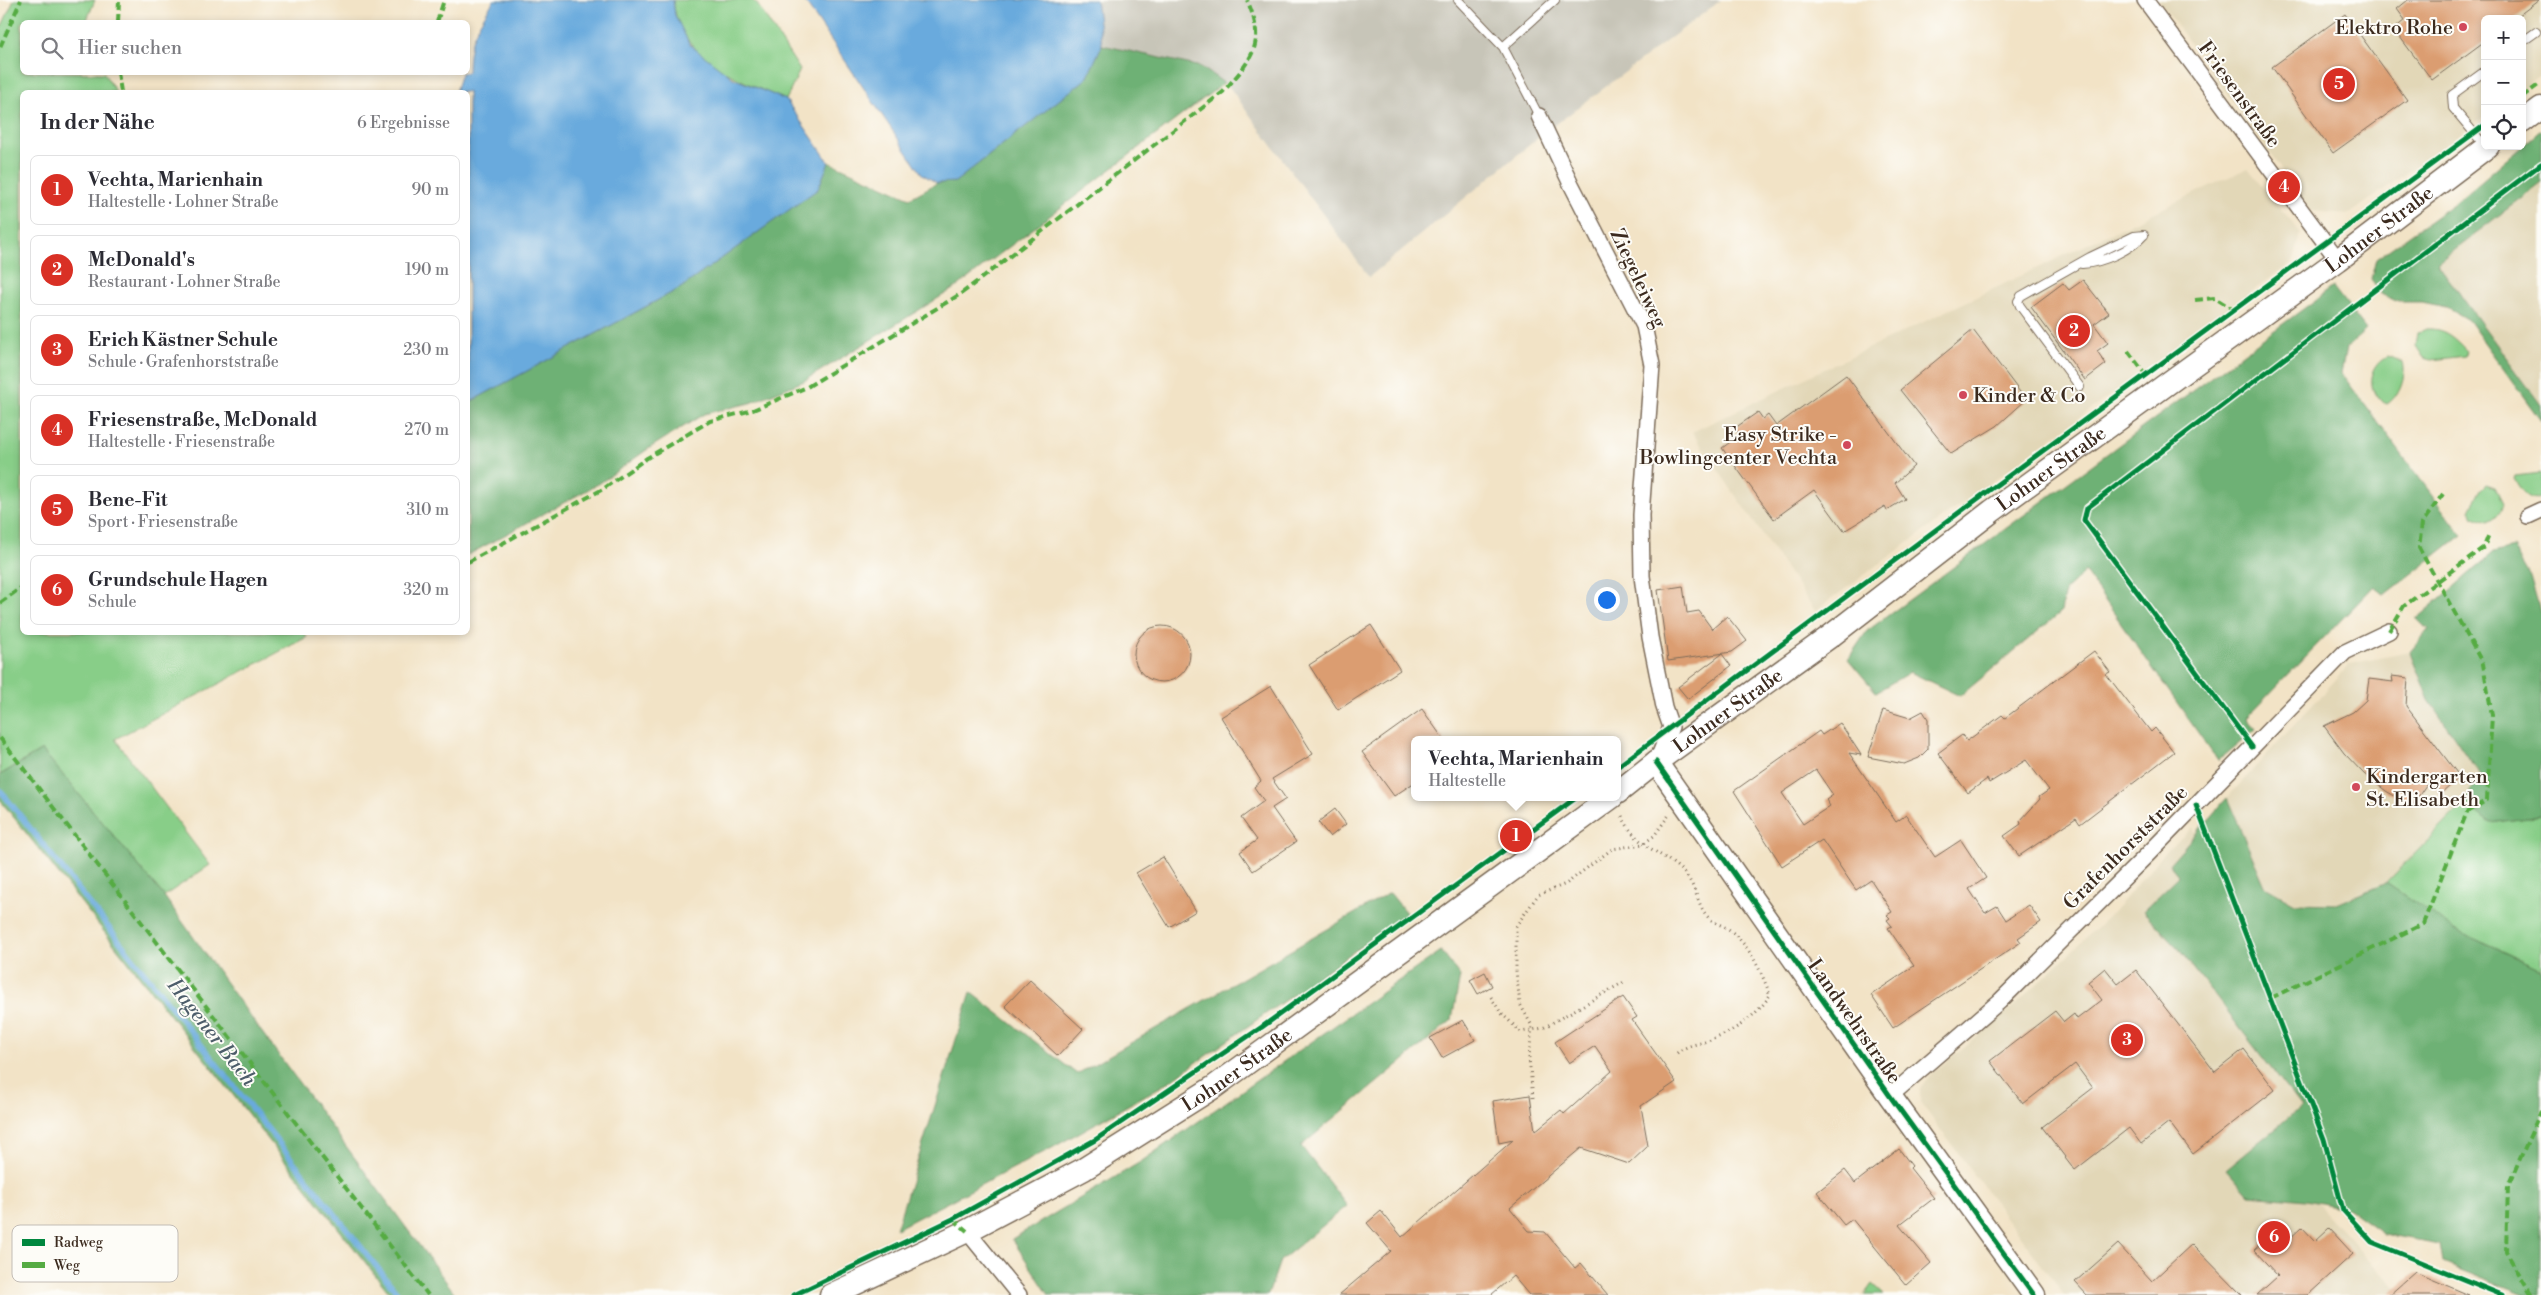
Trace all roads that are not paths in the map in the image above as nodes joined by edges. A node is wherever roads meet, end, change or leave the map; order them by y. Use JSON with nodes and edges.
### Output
{"nodes":[{"id":1,"x":1458,"y":0,"type":"edge"},
{"id":2,"x":1555,"y":0,"type":"edge"},
{"id":3,"x":2145,"y":0,"type":"edge"},
{"id":4,"x":2536,"y":32,"type":"dead end"},
{"id":5,"x":2526,"y":39,"type":"edge"},
{"id":6,"x":1504,"y":47,"type":"junction"},
{"id":7,"x":2481,"y":74,"type":"edge"},
{"id":8,"x":2541,"y":108,"type":"edge"},
{"id":9,"x":1539,"y":116,"type":"joint"},
{"id":10,"x":2526,"y":119,"type":"edge"},
{"id":11,"x":2481,"y":140,"type":"edge"},
{"id":12,"x":2483,"y":150,"type":"edge"},
{"id":13,"x":2144,"y":235,"type":"dead end"},
{"id":14,"x":2338,"y":260,"type":"junction"},
{"id":15,"x":2080,"y":387,"type":"dead end"},
{"id":16,"x":2389,"y":631,"type":"dead end"},
{"id":17,"x":1656,"y":762,"type":"junction"},
{"id":18,"x":1621,"y":797,"type":"edge"},
{"id":19,"x":1617,"y":801,"type":"edge"},
{"id":20,"x":1890,"y":1096,"type":"junction"},
{"id":21,"x":966,"y":1231,"type":"junction"},
{"id":22,"x":831,"y":1295,"type":"edge"},
{"id":23,"x":1019,"y":1295,"type":"edge"},
{"id":24,"x":2034,"y":1295,"type":"edge"}],
"edges":[{"from":1,"to":6,"type":"lane"},
{"from":2,"to":6,"type":"lane"},
{"from":3,"to":14,"type":"street","name":"Friesenstraße"},
{"from":4,"to":5,"type":"lane"},
{"from":6,"to":9,"type":"lane"},
{"from":7,"to":11,"type":"lane"},
{"from":8,"to":10,"type":"main road"},
{"from":9,"to":17,"type":"street","name":"Ziegeleiweg"},
{"from":12,"to":14,"type":"main road","name":"Lohner Straße"},
{"from":13,"to":15,"type":"lane"},
{"from":14,"to":17,"type":"main road","name":"Lohner Straße"},
{"from":16,"to":20,"type":"street","name":"Grafenhorststraße"},
{"from":17,"to":18,"type":"main road","name":"Lohner Straße"},
{"from":17,"to":20,"type":"main road","name":"Landwehrstraße"},
{"from":19,"to":21,"type":"main road","name":"Lohner Straße"},
{"from":20,"to":24,"type":"main road","name":"Landwehrstraße"},
{"from":21,"to":22,"type":"main road","name":"Lohner Straße"},
{"from":21,"to":23,"type":"street"}]}
